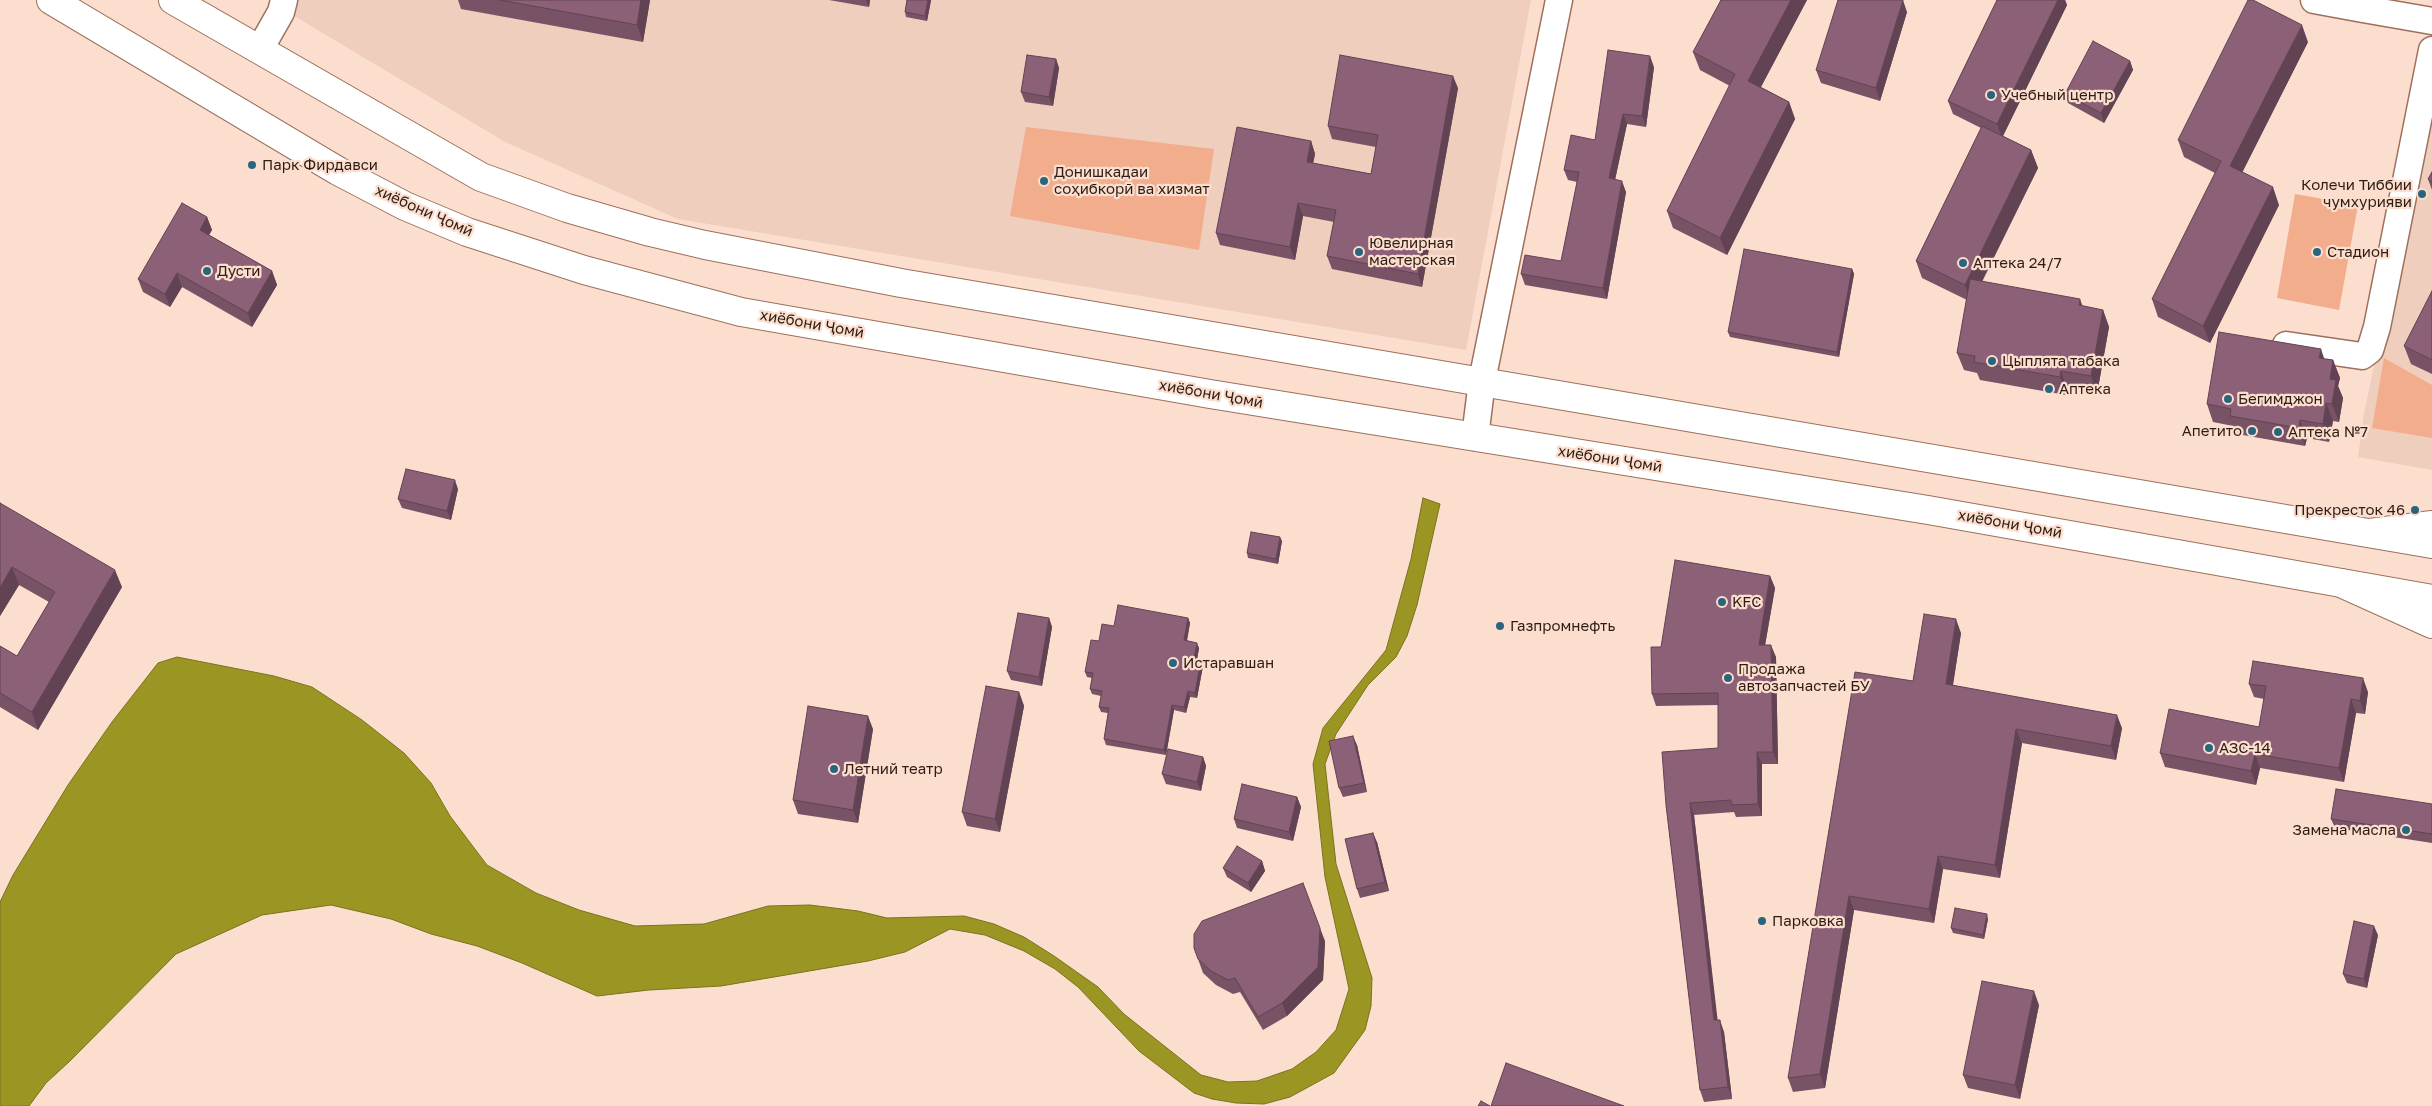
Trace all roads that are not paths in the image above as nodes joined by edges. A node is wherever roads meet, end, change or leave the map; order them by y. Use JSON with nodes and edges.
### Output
{"nodes":[{"id":1,"x":52,"y":0,"type":"edge"},
{"id":2,"x":174,"y":0,"type":"edge"},
{"id":3,"x":284,"y":0,"type":"edge"},
{"id":4,"x":1559,"y":0,"type":"edge"},
{"id":5,"x":2314,"y":0,"type":"edge"},
{"id":6,"x":2364,"y":4,"type":"edge"},
{"id":7,"x":2432,"y":21,"type":"edge"},
{"id":8,"x":264,"y":42,"type":"dead end"},
{"id":9,"x":2432,"y":50,"type":"edge"},
{"id":10,"x":2258,"y":340,"type":"edge"},
{"id":11,"x":1482,"y":381,"type":"junction"},
{"id":12,"x":1475,"y":437,"type":"junction"},
{"id":13,"x":2432,"y":525,"type":"edge"},
{"id":14,"x":2370,"y":533,"type":"junction"},
{"id":15,"x":2432,"y":544,"type":"edge"},
{"id":16,"x":2341,"y":583,"type":"junction"},
{"id":17,"x":2432,"y":599,"type":"edge"},
{"id":18,"x":2432,"y":624,"type":"edge"}],
"edges":[{"from":1,"to":12,"type":"main road","name":"хиёбони Ҷомӣ"},
{"from":2,"to":11,"type":"main road"},
{"from":3,"to":8,"type":"street"},
{"from":4,"to":11,"type":"street"},
{"from":5,"to":6,"type":"street"},
{"from":6,"to":7,"type":"street"},
{"from":9,"to":10,"type":"street"},
{"from":11,"to":12,"type":"street"},
{"from":11,"to":14,"type":"main road"},
{"from":12,"to":16,"type":"main road","name":"хиёбони Ҷомӣ"},
{"from":13,"to":14,"type":"main road"},
{"from":14,"to":15,"type":"main road"},
{"from":16,"to":17,"type":"main road","name":"хиёбони Ҷомӣ"},
{"from":16,"to":18,"type":"main road"}]}
